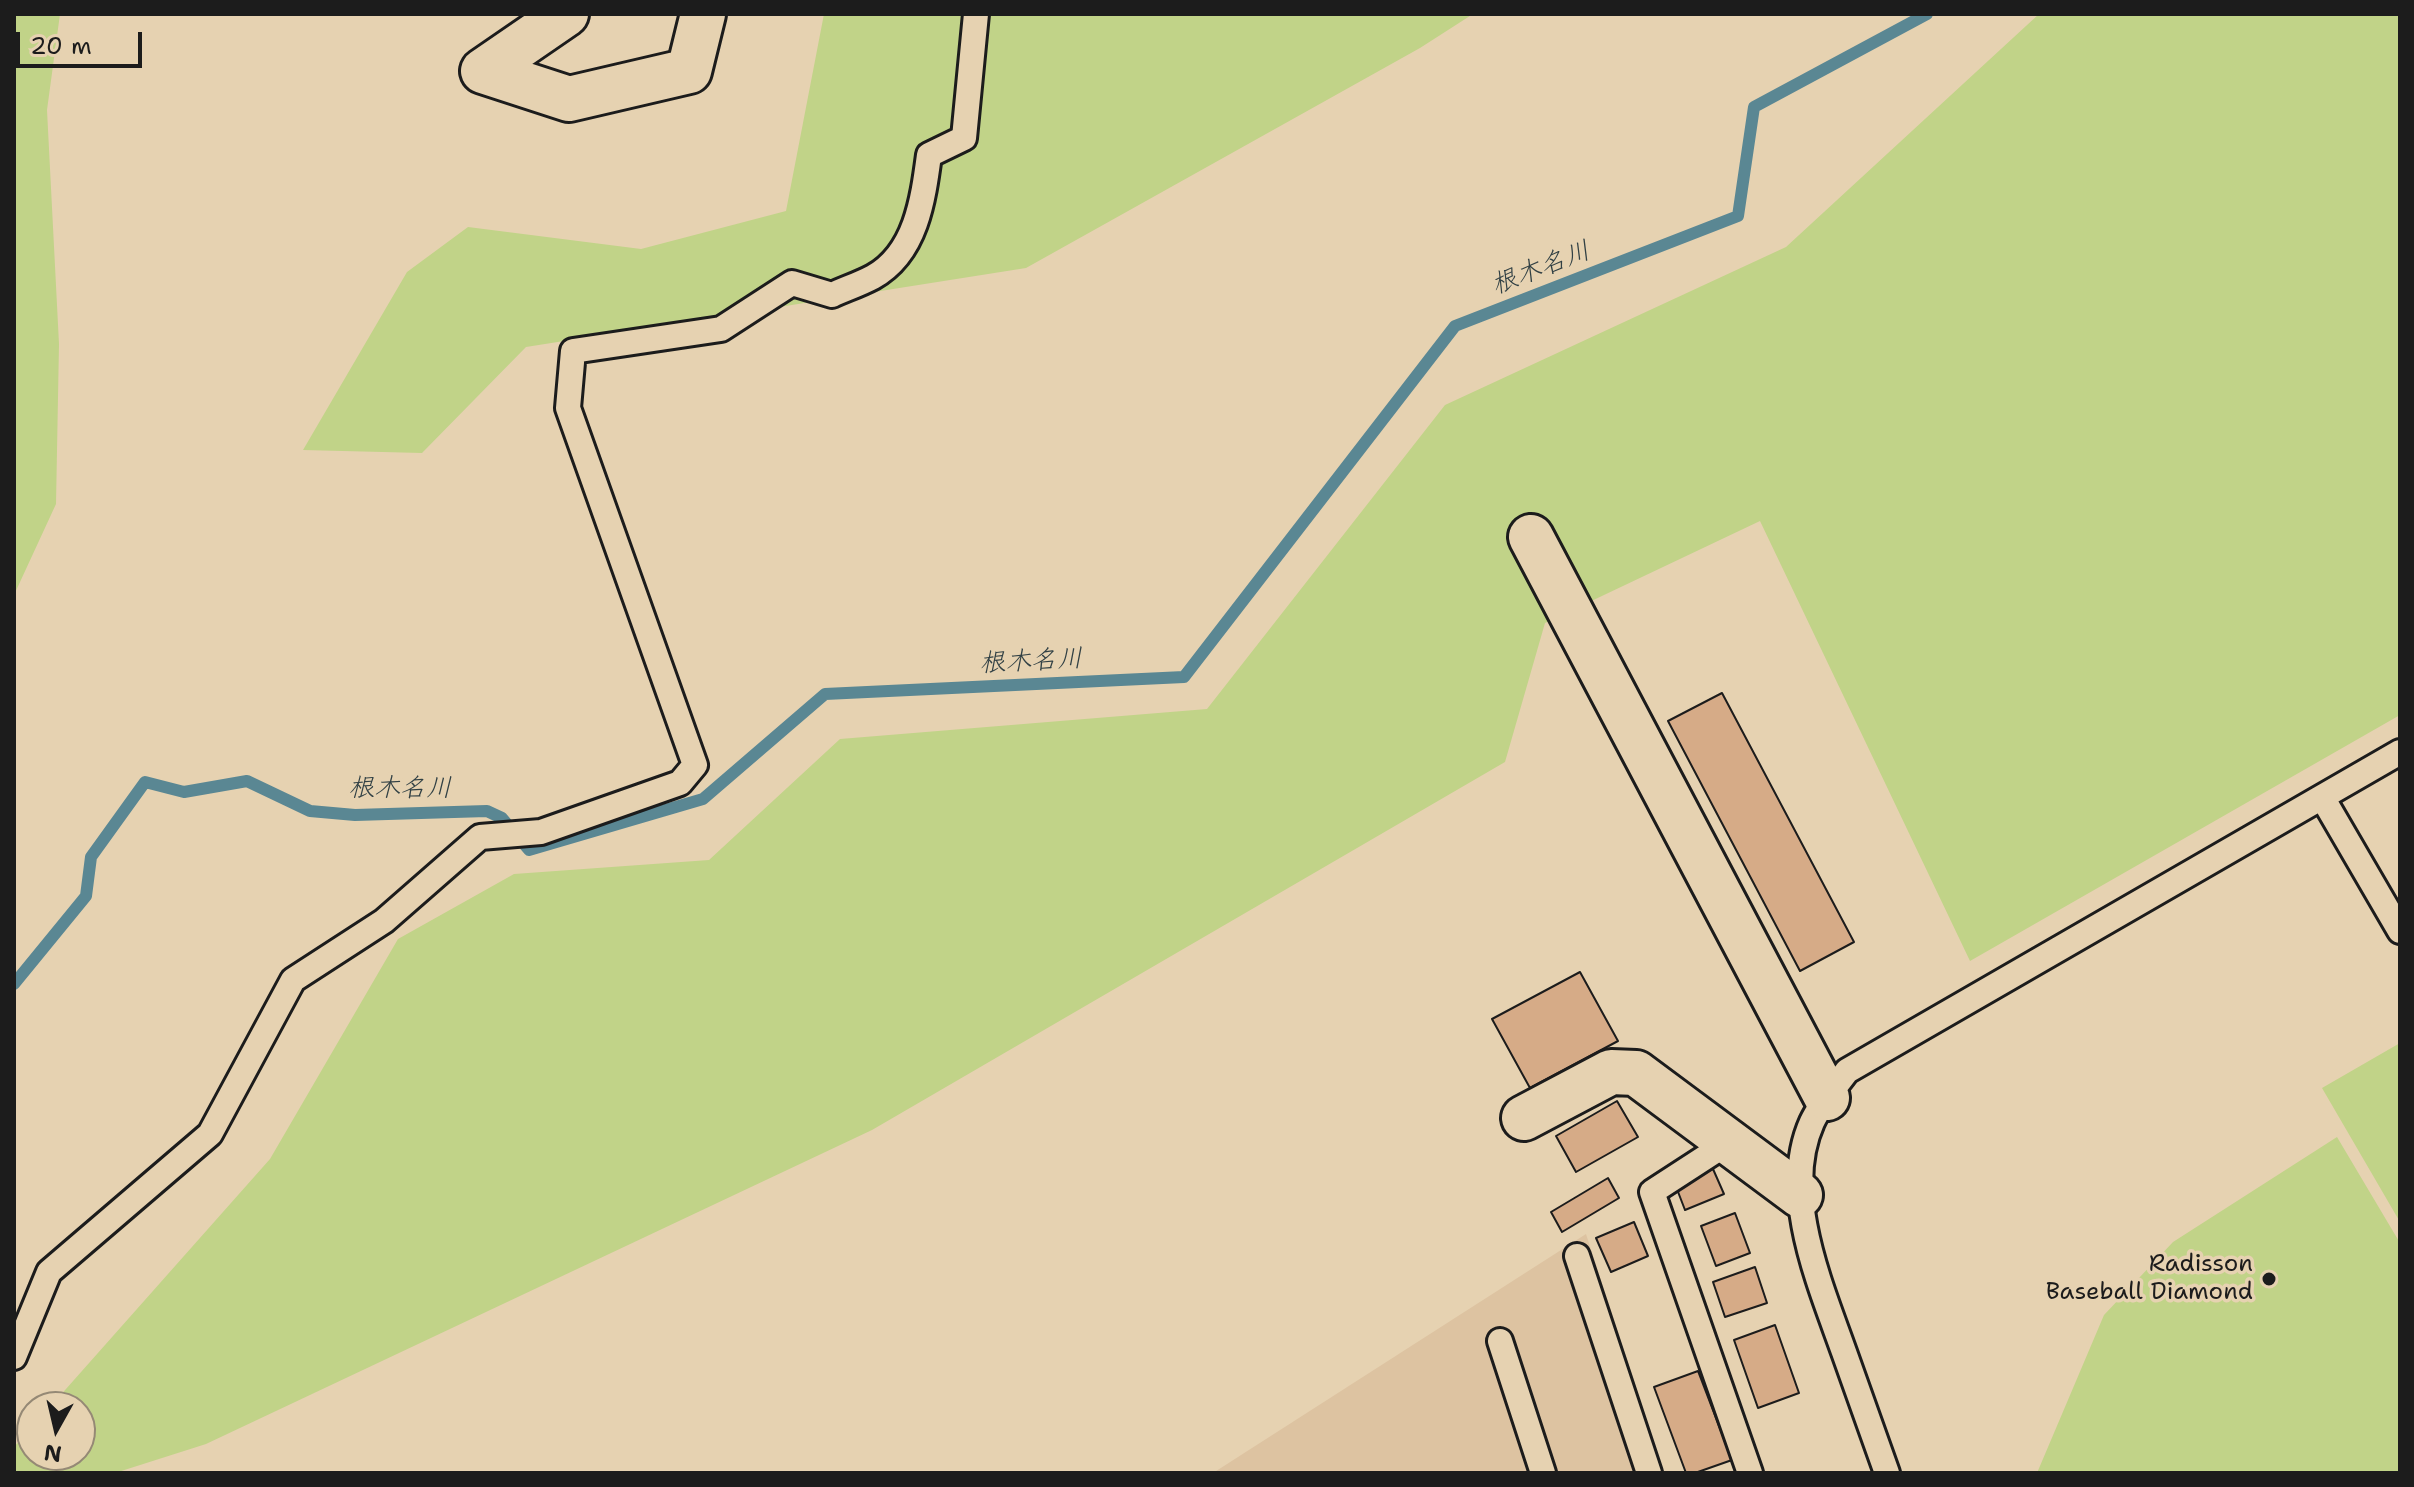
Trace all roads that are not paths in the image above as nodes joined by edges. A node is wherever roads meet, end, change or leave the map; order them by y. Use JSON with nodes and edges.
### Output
{"nodes":[{"id":1,"x":566,"y":14,"type":"edge"},
{"id":2,"x":703,"y":14,"type":"edge"},
{"id":3,"x":976,"y":14,"type":"edge"},
{"id":4,"x":1531,"y":537,"type":"dead end"},
{"id":5,"x":2400,"y":752,"type":"edge"},
{"id":6,"x":2322,"y":797,"type":"junction"},
{"id":7,"x":2400,"y":931,"type":"edge"},
{"id":8,"x":1827,"y":1098,"type":"junction"},
{"id":9,"x":1524,"y":1118,"type":"dead end"},
{"id":10,"x":1729,"y":1142,"type":"junction"},
{"id":11,"x":1800,"y":1195,"type":"junction"},
{"id":12,"x":1577,"y":1256,"type":"dead end"},
{"id":13,"x":1500,"y":1341,"type":"dead end"},
{"id":14,"x":14,"y":1357,"type":"edge"},
{"id":15,"x":1543,"y":1473,"type":"edge"},
{"id":16,"x":1649,"y":1473,"type":"edge"},
{"id":17,"x":1750,"y":1473,"type":"edge"},
{"id":18,"x":1887,"y":1473,"type":"edge"}],
"edges":[{"from":1,"to":2,"type":"street"},
{"from":3,"to":14,"type":"lane"},
{"from":4,"to":8,"type":"street"},
{"from":5,"to":6,"type":"lane"},
{"from":6,"to":7,"type":"lane"},
{"from":6,"to":8,"type":"lane"},
{"from":8,"to":11,"type":"lane"},
{"from":9,"to":10,"type":"street"},
{"from":10,"to":11,"type":"street"},
{"from":10,"to":17,"type":"lane"},
{"from":11,"to":18,"type":"lane"},
{"from":12,"to":16,"type":"lane"},
{"from":13,"to":15,"type":"lane"}]}
